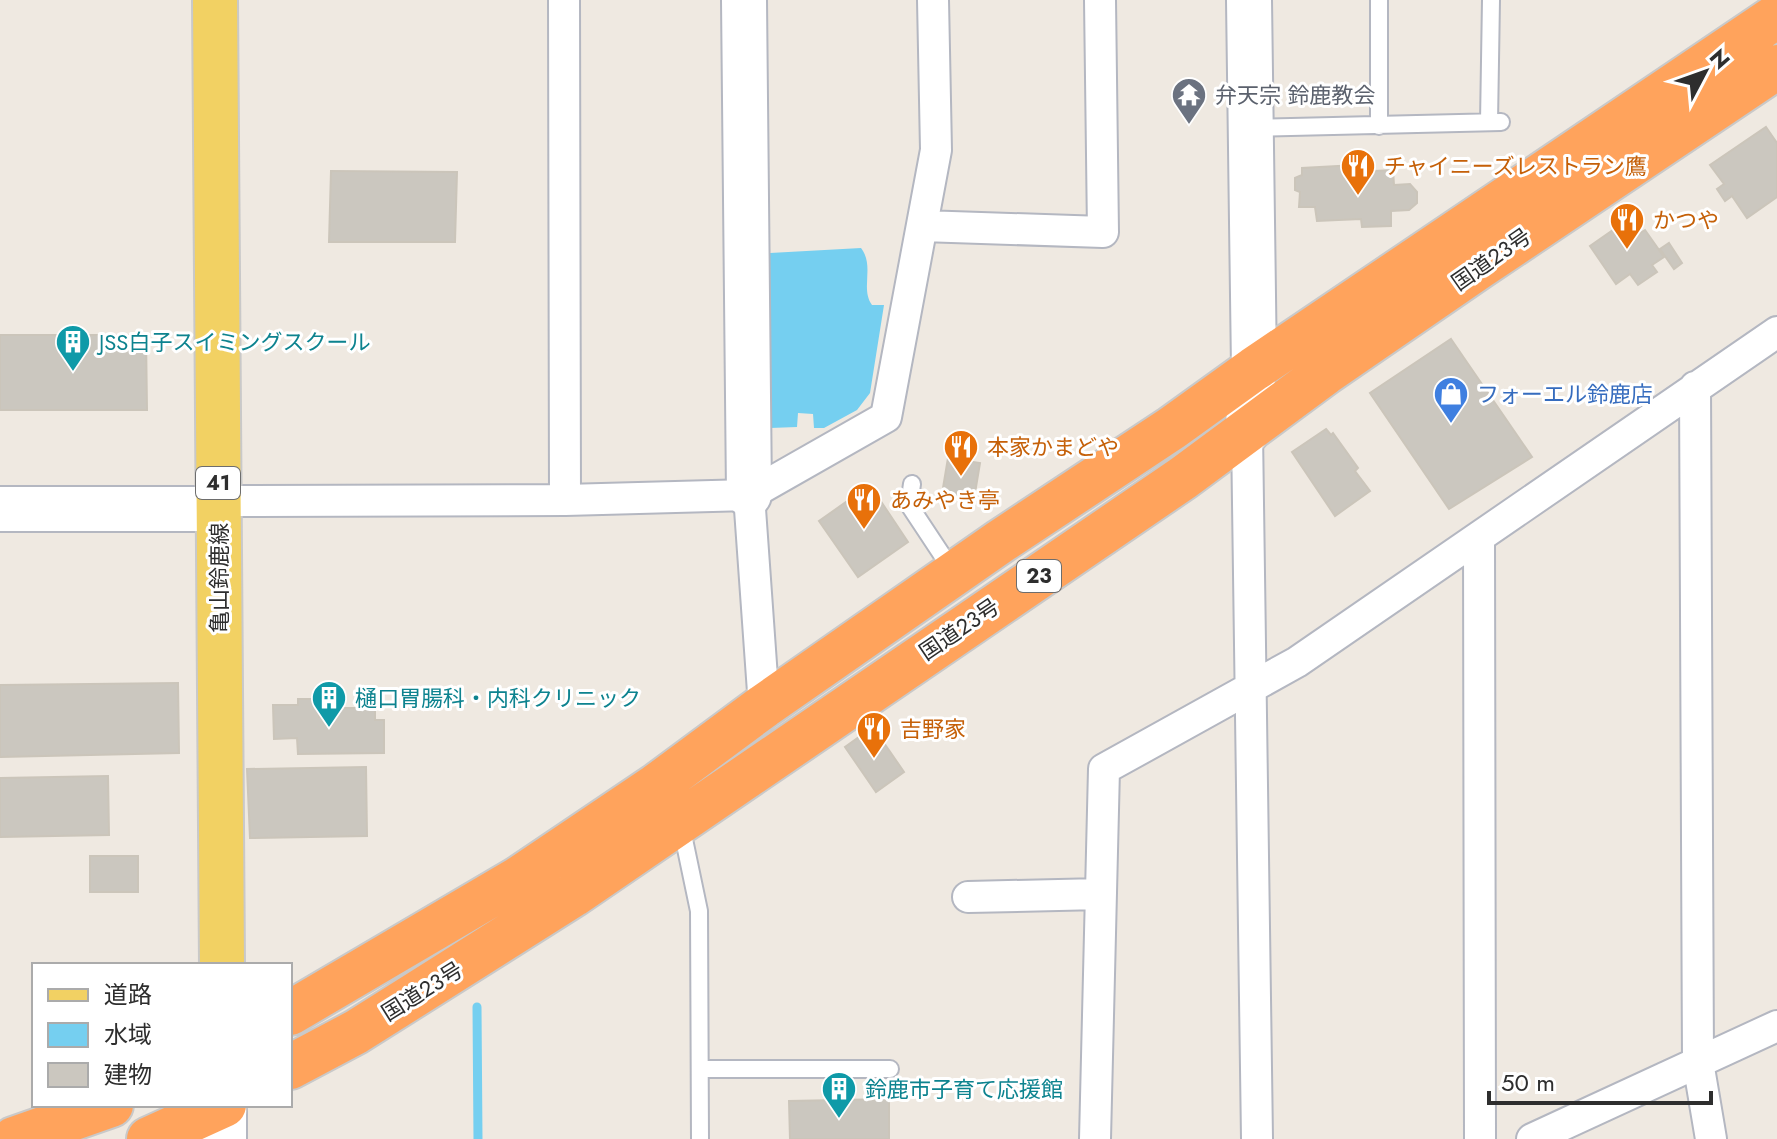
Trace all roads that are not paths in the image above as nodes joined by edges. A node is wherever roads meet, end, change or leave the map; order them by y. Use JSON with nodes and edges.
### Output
{"nodes":[{"id":1,"x":215,"y":0,"type":"edge"},
{"id":2,"x":564,"y":0,"type":"edge"},
{"id":3,"x":744,"y":0,"type":"edge"},
{"id":4,"x":933,"y":0,"type":"edge"},
{"id":5,"x":1100,"y":0,"type":"edge"},
{"id":6,"x":1249,"y":0,"type":"edge"},
{"id":7,"x":1379,"y":0,"type":"edge"},
{"id":8,"x":1491,"y":0,"type":"edge"},
{"id":9,"x":1777,"y":16,"type":"edge"},
{"id":10,"x":1777,"y":67,"type":"edge"},
{"id":11,"x":1379,"y":126,"type":"junction"},
{"id":12,"x":1250,"y":129,"type":"junction"},
{"id":13,"x":922,"y":226,"type":"junction"},
{"id":14,"x":1777,"y":332,"type":"edge"},
{"id":15,"x":1254,"y":369,"type":"junction"},
{"id":16,"x":1695,"y":387,"type":"junction"},
{"id":17,"x":1247,"y":432,"type":"junction"},
{"id":18,"x":912,"y":484,"type":"dead end"},
{"id":19,"x":749,"y":495,"type":"junction"},
{"id":20,"x":565,"y":500,"type":"junction"},
{"id":21,"x":219,"y":505,"type":"junction"},
{"id":22,"x":0,"y":509,"type":"edge"},
{"id":23,"x":1479,"y":537,"type":"junction"},
{"id":24,"x":954,"y":574,"type":"junction"},
{"id":25,"x":1250,"y":688,"type":"junction"},
{"id":26,"x":764,"y":706,"type":"junction"},
{"id":27,"x":680,"y":820,"type":"junction"},
{"id":28,"x":1101,"y":894,"type":"junction"},
{"id":29,"x":968,"y":897,"type":"dead end"},
{"id":30,"x":222,"y":963,"type":"edge"},
{"id":31,"x":292,"y":1012,"type":"edge"},
{"id":32,"x":1777,"y":1026,"type":"edge"},
{"id":33,"x":1698,"y":1062,"type":"junction"},
{"id":34,"x":292,"y":1066,"type":"edge"},
{"id":35,"x":700,"y":1069,"type":"junction"},
{"id":36,"x":890,"y":1069,"type":"dead end"},
{"id":37,"x":105,"y":1107,"type":"edge"},
{"id":38,"x":220,"y":1107,"type":"edge"},
{"id":39,"x":224,"y":1107,"type":"edge"},
{"id":40,"x":14,"y":1139,"type":"edge"},
{"id":41,"x":149,"y":1139,"type":"edge"},
{"id":42,"x":224,"y":1139,"type":"edge"},
{"id":43,"x":700,"y":1139,"type":"edge"},
{"id":44,"x":1095,"y":1139,"type":"edge"},
{"id":45,"x":1257,"y":1139,"type":"edge"},
{"id":46,"x":1480,"y":1139,"type":"edge"},
{"id":47,"x":1532,"y":1139,"type":"edge"},
{"id":48,"x":1711,"y":1139,"type":"edge"}],
"edges":[{"from":1,"to":21,"type":"main road","name":"亀山鈴鹿線","number":"41"},
{"from":2,"to":20,"type":"street"},
{"from":3,"to":19,"type":"street"},
{"from":4,"to":13,"type":"street"},
{"from":5,"to":13,"type":"street"},
{"from":6,"to":12,"type":"street"},
{"from":7,"to":11,"type":"lane"},
{"from":8,"to":11,"type":"lane"},
{"from":9,"to":15,"type":"highway","name":"国道23号","number":"23"},
{"from":10,"to":17,"type":"highway","name":"国道23号","number":"23"},
{"from":11,"to":12,"type":"lane"},
{"from":12,"to":15,"type":"street"},
{"from":13,"to":19,"type":"street"},
{"from":14,"to":16,"type":"street"},
{"from":15,"to":17,"type":"street"},
{"from":15,"to":24,"type":"highway","name":"国道23号","number":"23"},
{"from":16,"to":23,"type":"street"},
{"from":16,"to":33,"type":"street"},
{"from":17,"to":25,"type":"street"},
{"from":17,"to":27,"type":"highway","name":"国道23号","number":"23"},
{"from":18,"to":24,"type":"lane"},
{"from":19,"to":20,"type":"street"},
{"from":19,"to":26,"type":"street"},
{"from":20,"to":21,"type":"street"},
{"from":21,"to":22,"type":"street"},
{"from":21,"to":30,"type":"main road","name":"亀山鈴鹿線","number":"41"},
{"from":23,"to":25,"type":"street"},
{"from":23,"to":46,"type":"street"},
{"from":24,"to":26,"type":"highway","name":"国道23号","number":"23"},
{"from":25,"to":28,"type":"street"},
{"from":25,"to":45,"type":"street"},
{"from":26,"to":31,"type":"highway","name":"国道23号","number":"23"},
{"from":27,"to":34,"type":"highway","name":"国道23号","number":"23"},
{"from":27,"to":35,"type":"lane"},
{"from":28,"to":29,"type":"street"},
{"from":28,"to":44,"type":"street"},
{"from":32,"to":33,"type":"street"},
{"from":33,"to":47,"type":"street"},
{"from":33,"to":48,"type":"street"},
{"from":35,"to":36,"type":"lane"},
{"from":35,"to":43,"type":"lane"},
{"from":37,"to":40,"type":"highway"},
{"from":38,"to":41,"type":"highway"},
{"from":39,"to":42,"type":"street"}]}
